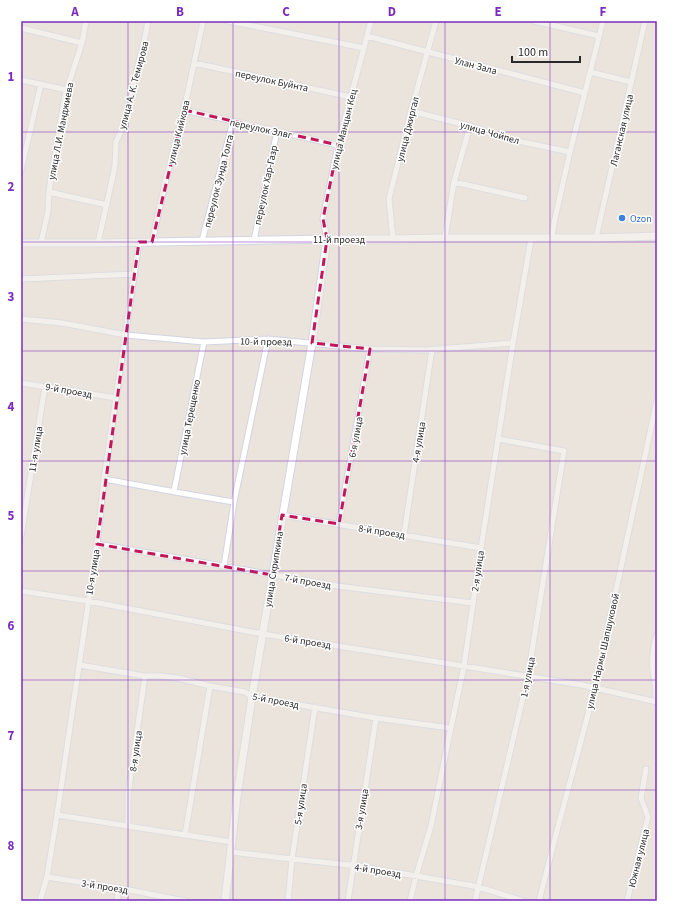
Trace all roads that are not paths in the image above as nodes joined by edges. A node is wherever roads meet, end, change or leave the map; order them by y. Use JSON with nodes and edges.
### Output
{"nodes":[{"id":1,"x":86,"y":21,"type":"edge"},
{"id":2,"x":148,"y":21,"type":"edge"},
{"id":3,"x":203,"y":21,"type":"edge"},
{"id":4,"x":228,"y":21,"type":"edge"},
{"id":5,"x":371,"y":21,"type":"edge"},
{"id":6,"x":436,"y":21,"type":"edge"},
{"id":7,"x":534,"y":21,"type":"edge"},
{"id":8,"x":602,"y":21,"type":"edge"},
{"id":9,"x":645,"y":21,"type":"edge"},
{"id":10,"x":21,"y":28,"type":"edge"},
{"id":11,"x":367,"y":36,"type":"junction"},
{"id":12,"x":599,"y":36,"type":"junction"},
{"id":13,"x":82,"y":42,"type":"junction"},
{"id":14,"x":364,"y":48,"type":"junction"},
{"id":15,"x":428,"y":52,"type":"junction"},
{"id":16,"x":194,"y":63,"type":"junction"},
{"id":17,"x":590,"y":72,"type":"junction"},
{"id":18,"x":21,"y":80,"type":"edge"},
{"id":19,"x":631,"y":82,"type":"junction"},
{"id":20,"x":41,"y":84,"type":"junction"},
{"id":21,"x":67,"y":90,"type":"junction"},
{"id":22,"x":585,"y":94,"type":"junction"},
{"id":23,"x":351,"y":97,"type":"junction"},
{"id":24,"x":184,"y":110,"type":"junction"},
{"id":25,"x":411,"y":111,"type":"junction"},
{"id":26,"x":233,"y":121,"type":"junction"},
{"id":27,"x":470,"y":126,"type":"junction"},
{"id":28,"x":277,"y":131,"type":"junction"},
{"id":29,"x":338,"y":145,"type":"junction"},
{"id":30,"x":570,"y":152,"type":"junction"},
{"id":31,"x":21,"y":170,"type":"edge"},
{"id":32,"x":454,"y":182,"type":"junction"},
{"id":33,"x":49,"y":192,"type":"junction"},
{"id":34,"x":525,"y":198,"type":"dead end"},
{"id":35,"x":107,"y":205,"type":"junction"},
{"id":36,"x":657,"y":236,"type":"edge"},
{"id":37,"x":445,"y":238,"type":"junction"},
{"id":38,"x":552,"y":238,"type":"junction"},
{"id":39,"x":596,"y":238,"type":"junction"},
{"id":40,"x":327,"y":239,"type":"junction"},
{"id":41,"x":531,"y":239,"type":"junction"},
{"id":42,"x":254,"y":240,"type":"junction"},
{"id":43,"x":393,"y":240,"type":"junction"},
{"id":44,"x":202,"y":241,"type":"junction"},
{"id":45,"x":139,"y":242,"type":"junction"},
{"id":46,"x":152,"y":242,"type":"junction"},
{"id":47,"x":21,"y":243,"type":"edge"},
{"id":48,"x":41,"y":243,"type":"junction"},
{"id":49,"x":98,"y":243,"type":"junction"},
{"id":50,"x":135,"y":274,"type":"junction"},
{"id":51,"x":21,"y":279,"type":"edge"},
{"id":52,"x":21,"y":319,"type":"edge"},
{"id":53,"x":126,"y":336,"type":"junction"},
{"id":54,"x":268,"y":339,"type":"junction"},
{"id":55,"x":204,"y":342,"type":"junction"},
{"id":56,"x":312,"y":343,"type":"junction"},
{"id":57,"x":513,"y":343,"type":"junction"},
{"id":58,"x":370,"y":349,"type":"junction"},
{"id":59,"x":432,"y":349,"type":"junction"},
{"id":60,"x":21,"y":383,"type":"edge"},
{"id":61,"x":45,"y":386,"type":"junction"},
{"id":62,"x":116,"y":398,"type":"junction"},
{"id":63,"x":657,"y":400,"type":"edge"},
{"id":64,"x":498,"y":439,"type":"junction"},
{"id":65,"x":104,"y":479,"type":"junction"},
{"id":66,"x":174,"y":491,"type":"junction"},
{"id":67,"x":234,"y":502,"type":"junction"},
{"id":68,"x":282,"y":515,"type":"junction"},
{"id":69,"x":339,"y":524,"type":"junction"},
{"id":70,"x":404,"y":535,"type":"junction"},
{"id":71,"x":21,"y":536,"type":"edge"},
{"id":72,"x":97,"y":544,"type":"junction"},
{"id":73,"x":481,"y":548,"type":"junction"},
{"id":74,"x":224,"y":566,"type":"junction"},
{"id":75,"x":272,"y":575,"type":"junction"},
{"id":76,"x":21,"y":591,"type":"edge"},
{"id":77,"x":88,"y":601,"type":"junction"},
{"id":78,"x":473,"y":603,"type":"junction"},
{"id":79,"x":263,"y":634,"type":"junction"},
{"id":80,"x":657,"y":635,"type":"edge"},
{"id":81,"x":79,"y":665,"type":"junction"},
{"id":82,"x":464,"y":666,"type":"junction"},
{"id":83,"x":145,"y":676,"type":"junction"},
{"id":84,"x":528,"y":676,"type":"junction"},
{"id":85,"x":210,"y":686,"type":"junction"},
{"id":86,"x":595,"y":688,"type":"junction"},
{"id":87,"x":252,"y":697,"type":"junction"},
{"id":88,"x":657,"y":702,"type":"edge"},
{"id":89,"x":315,"y":707,"type":"junction"},
{"id":90,"x":376,"y":718,"type":"junction"},
{"id":91,"x":450,"y":728,"type":"junction"},
{"id":92,"x":646,"y":769,"type":"dead end"},
{"id":93,"x":56,"y":815,"type":"junction"},
{"id":94,"x":128,"y":826,"type":"junction"},
{"id":95,"x":185,"y":835,"type":"junction"},
{"id":96,"x":232,"y":842,"type":"junction"},
{"id":97,"x":231,"y":852,"type":"junction"},
{"id":98,"x":292,"y":859,"type":"junction"},
{"id":99,"x":353,"y":865,"type":"junction"},
{"id":100,"x":47,"y":876,"type":"junction"},
{"id":101,"x":416,"y":876,"type":"junction"},
{"id":102,"x":479,"y":887,"type":"junction"},
{"id":103,"x":119,"y":888,"type":"junction"},
{"id":104,"x":175,"y":900,"type":"edge"},
{"id":105,"x":40,"y":901,"type":"edge"},
{"id":106,"x":117,"y":901,"type":"edge"},
{"id":107,"x":185,"y":901,"type":"edge"},
{"id":108,"x":225,"y":901,"type":"edge"},
{"id":109,"x":288,"y":901,"type":"edge"},
{"id":110,"x":348,"y":901,"type":"edge"},
{"id":111,"x":410,"y":901,"type":"edge"},
{"id":112,"x":475,"y":901,"type":"edge"},
{"id":113,"x":523,"y":901,"type":"edge"},
{"id":114,"x":539,"y":901,"type":"edge"},
{"id":115,"x":627,"y":901,"type":"edge"}],
"edges":[{"from":1,"to":13,"type":"street","name":"улица Л.И. Манджиева"},
{"from":2,"to":35,"type":"street","name":"улица А. К. Темирова"},
{"from":3,"to":16,"type":"street","name":"улица Кийкова"},
{"from":4,"to":14,"type":"street"},
{"from":5,"to":11,"type":"street","name":"улица Манцын Кец"},
{"from":6,"to":15,"type":"street","name":"улица Джиргал"},
{"from":7,"to":12,"type":"street"},
{"from":8,"to":12,"type":"street"},
{"from":9,"to":19,"type":"street","name":"Лаганская улица"},
{"from":10,"to":13,"type":"street"},
{"from":11,"to":14,"type":"street","name":"улица Манцын Кец"},
{"from":11,"to":15,"type":"street","name":"Улан Зала"},
{"from":12,"to":17,"type":"street"},
{"from":13,"to":21,"type":"street","name":"улица Л.И. Манджиева"},
{"from":14,"to":23,"type":"street","name":"улица Манцын Кец"},
{"from":15,"to":22,"type":"street","name":"Улан Зала"},
{"from":15,"to":25,"type":"street","name":"улица Джиргал"},
{"from":16,"to":23,"type":"street","name":"переулок Буйнта"},
{"from":16,"to":24,"type":"street","name":"улица Кийкова"},
{"from":17,"to":19,"type":"street"},
{"from":17,"to":22,"type":"street"},
{"from":18,"to":20,"type":"street"},
{"from":19,"to":39,"type":"street","name":"Лаганская улица"},
{"from":20,"to":21,"type":"street"},
{"from":20,"to":31,"type":"street"},
{"from":21,"to":33,"type":"street","name":"улица Л.И. Манджиева"},
{"from":22,"to":30,"type":"street"},
{"from":23,"to":29,"type":"street","name":"улица Манцын Кец"},
{"from":24,"to":26,"type":"street","name":"переулок Элвг"},
{"from":24,"to":46,"type":"street","name":"улица Кийкова"},
{"from":25,"to":27,"type":"street","name":"улица Чойпел"},
{"from":25,"to":43,"type":"street","name":"улица Джиргал"},
{"from":26,"to":28,"type":"street","name":"переулок Элвг"},
{"from":26,"to":44,"type":"street","name":"переулок Зунда Толга"},
{"from":27,"to":30,"type":"street","name":"улица Чойпел"},
{"from":27,"to":32,"type":"street"},
{"from":28,"to":29,"type":"street","name":"переулок Элвг"},
{"from":28,"to":42,"type":"street","name":"переулок Хар-Газр"},
{"from":29,"to":40,"type":"street","name":"улица Манцын Кец"},
{"from":30,"to":38,"type":"street"},
{"from":32,"to":34,"type":"street"},
{"from":32,"to":37,"type":"street"},
{"from":33,"to":35,"type":"street"},
{"from":33,"to":48,"type":"street","name":"улица Л.И. Манджиева"},
{"from":35,"to":49,"type":"street","name":"улица А. К. Темирова"},
{"from":36,"to":39,"type":"street","name":"11-й проезд"},
{"from":37,"to":41,"type":"street","name":"11-й проезд"},
{"from":37,"to":43,"type":"street","name":"11-й проезд"},
{"from":38,"to":39,"type":"street","name":"11-й проезд"},
{"from":38,"to":41,"type":"street","name":"11-й проезд"},
{"from":40,"to":42,"type":"street","name":"11-й проезд"},
{"from":40,"to":43,"type":"street","name":"11-й проезд"},
{"from":40,"to":56,"type":"street","name":"улица Скрипкина"},
{"from":41,"to":57,"type":"street","name":"2-я улица"},
{"from":42,"to":44,"type":"street","name":"11-й проезд"},
{"from":44,"to":46,"type":"street","name":"11-й проезд"},
{"from":45,"to":46,"type":"street","name":"11-й проезд"},
{"from":45,"to":49,"type":"street","name":"11-й проезд"},
{"from":45,"to":50,"type":"street","name":"10-я улица"},
{"from":47,"to":48,"type":"street","name":"11-й проезд"},
{"from":48,"to":49,"type":"street","name":"11-й проезд"},
{"from":50,"to":51,"type":"street"},
{"from":50,"to":53,"type":"street","name":"10-я улица"},
{"from":52,"to":53,"type":"street","name":"10-й проезд"},
{"from":53,"to":55,"type":"street","name":"10-й проезд"},
{"from":53,"to":62,"type":"street","name":"10-я улица"},
{"from":54,"to":55,"type":"street","name":"10-й проезд"},
{"from":54,"to":56,"type":"street","name":"10-й проезд"},
{"from":54,"to":67,"type":"street"},
{"from":55,"to":66,"type":"street","name":"улица Терещенко"},
{"from":56,"to":58,"type":"street","name":"10-й проезд"},
{"from":56,"to":68,"type":"street","name":"улица Скрипкина"},
{"from":57,"to":59,"type":"street","name":"10-й проезд"},
{"from":57,"to":64,"type":"street","name":"2-я улица"},
{"from":58,"to":59,"type":"street","name":"10-й проезд"},
{"from":58,"to":69,"type":"street","name":"6-я улица"},
{"from":59,"to":70,"type":"street","name":"4-я улица"},
{"from":60,"to":61,"type":"street","name":"9-й проезд"},
{"from":61,"to":62,"type":"street","name":"9-й проезд"},
{"from":61,"to":71,"type":"street","name":"11-я улица"},
{"from":62,"to":65,"type":"street","name":"10-я улица"},
{"from":63,"to":86,"type":"street","name":"улица Нармы Шапшуковой"},
{"from":64,"to":73,"type":"street","name":"2-я улица"},
{"from":64,"to":84,"type":"street","name":"1-я улица"},
{"from":65,"to":66,"type":"street"},
{"from":65,"to":72,"type":"street","name":"10-я улица"},
{"from":66,"to":67,"type":"street"},
{"from":67,"to":74,"type":"street"},
{"from":68,"to":69,"type":"street","name":"8-й проезд"},
{"from":68,"to":75,"type":"street","name":"улица Скрипкина"},
{"from":69,"to":70,"type":"street","name":"8-й проезд"},
{"from":70,"to":73,"type":"street","name":"8-й проезд"},
{"from":72,"to":74,"type":"street","name":"7-й проезд"},
{"from":72,"to":77,"type":"street","name":"10-я улица"},
{"from":73,"to":78,"type":"street","name":"2-я улица"},
{"from":74,"to":75,"type":"street","name":"7-й проезд"},
{"from":75,"to":78,"type":"street","name":"7-й проезд"},
{"from":75,"to":79,"type":"street","name":"улица Скрипкина"},
{"from":76,"to":77,"type":"street","name":"6-й проезд"},
{"from":77,"to":79,"type":"street","name":"6-й проезд"},
{"from":77,"to":81,"type":"street","name":"10-я улица"},
{"from":78,"to":82,"type":"street","name":"2-я улица"},
{"from":79,"to":82,"type":"street","name":"6-й проезд"},
{"from":79,"to":87,"type":"street","name":"улица Скрипкина"},
{"from":80,"to":88,"type":"street"},
{"from":81,"to":83,"type":"street","name":"5-й проезд"},
{"from":81,"to":93,"type":"street","name":"10-я улица"},
{"from":82,"to":84,"type":"street","name":"6-й проезд"},
{"from":82,"to":91,"type":"street","name":"2-я улица"},
{"from":83,"to":85,"type":"street","name":"5-й проезд"},
{"from":83,"to":94,"type":"street","name":"8-я улица"},
{"from":84,"to":86,"type":"street","name":"6-й проезд"},
{"from":84,"to":102,"type":"street","name":"1-я улица"},
{"from":85,"to":87,"type":"street","name":"5-й проезд"},
{"from":85,"to":95,"type":"street"},
{"from":86,"to":88,"type":"street","name":"6-й проезд"},
{"from":86,"to":114,"type":"street","name":"улица Нармы Шапшуковой"},
{"from":87,"to":89,"type":"street","name":"5-й проезд"},
{"from":87,"to":96,"type":"street","name":"улица Скрипкина"},
{"from":89,"to":90,"type":"street","name":"5-й проезд"},
{"from":89,"to":98,"type":"street","name":"5-я улица"},
{"from":90,"to":91,"type":"street","name":"5-й проезд"},
{"from":90,"to":99,"type":"street","name":"3-я улица"},
{"from":91,"to":101,"type":"street","name":"2-я улица"},
{"from":92,"to":115,"type":"street","name":"Южная улица"},
{"from":93,"to":94,"type":"street"},
{"from":93,"to":100,"type":"street","name":"10-я улица"},
{"from":94,"to":95,"type":"street"},
{"from":95,"to":96,"type":"street"},
{"from":96,"to":97,"type":"street","name":"улица Скрипкина"},
{"from":97,"to":98,"type":"street","name":"4-й проезд"},
{"from":97,"to":108,"type":"street","name":"улица Скрипкина"},
{"from":98,"to":99,"type":"street","name":"4-й проезд"},
{"from":98,"to":109,"type":"street","name":"5-я улица"},
{"from":99,"to":101,"type":"street","name":"4-й проезд"},
{"from":99,"to":110,"type":"street","name":"3-я улица"},
{"from":100,"to":103,"type":"street","name":"3-й проезд"},
{"from":100,"to":105,"type":"street","name":"10-я улица"},
{"from":101,"to":102,"type":"street","name":"4-й проезд"},
{"from":101,"to":111,"type":"street","name":"2-я улица"},
{"from":102,"to":112,"type":"street","name":"1-я улица"},
{"from":102,"to":113,"type":"street","name":"4-й проезд"},
{"from":103,"to":104,"type":"street","name":"3-й проезд"},
{"from":103,"to":106,"type":"street"},
{"from":104,"to":107,"type":"street","name":"3-й проезд"}]}
